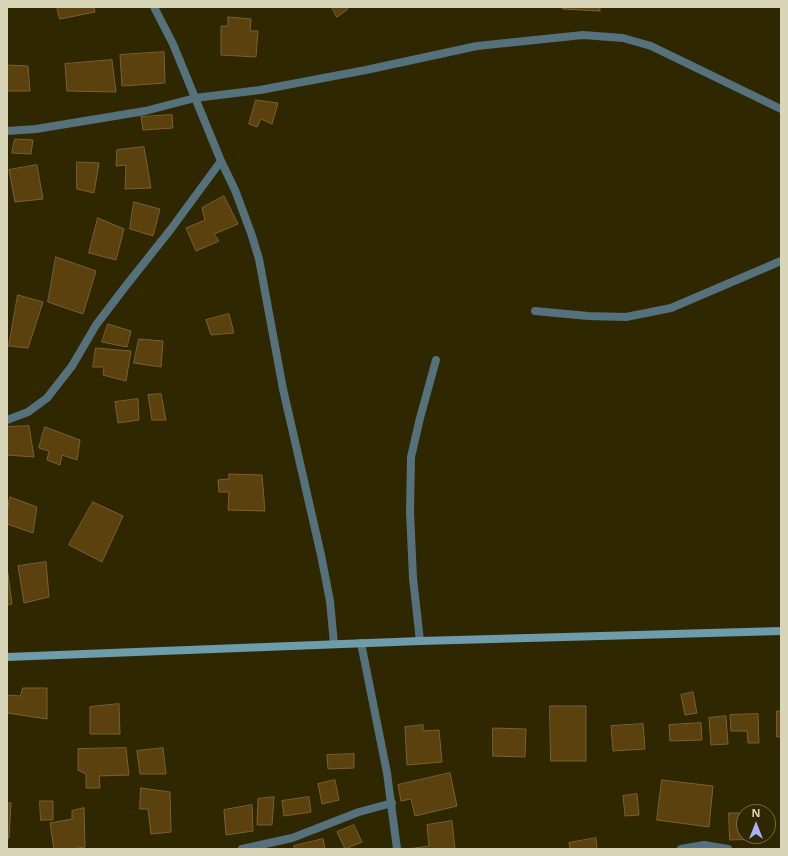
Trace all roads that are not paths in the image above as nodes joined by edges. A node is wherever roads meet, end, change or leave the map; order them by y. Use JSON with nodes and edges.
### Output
{"nodes":[{"id":1,"x":154,"y":7,"type":"edge"},
{"id":2,"x":195,"y":98,"type":"junction"},
{"id":3,"x":781,"y":109,"type":"edge"},
{"id":4,"x":7,"y":130,"type":"edge"},
{"id":5,"x":221,"y":161,"type":"junction"},
{"id":6,"x":781,"y":261,"type":"edge"},
{"id":7,"x":535,"y":311,"type":"dead end"},
{"id":8,"x":436,"y":360,"type":"dead end"},
{"id":9,"x":7,"y":420,"type":"edge"},
{"id":10,"x":781,"y":631,"type":"edge"},
{"id":11,"x":420,"y":641,"type":"junction"},
{"id":12,"x":361,"y":643,"type":"junction"},
{"id":13,"x":334,"y":644,"type":"junction"},
{"id":14,"x":7,"y":657,"type":"edge"},
{"id":15,"x":392,"y":803,"type":"junction"},
{"id":16,"x":242,"y":849,"type":"edge"},
{"id":17,"x":397,"y":849,"type":"edge"},
{"id":18,"x":681,"y":849,"type":"edge"},
{"id":19,"x":728,"y":849,"type":"edge"}],
"edges":[{"from":1,"to":2,"type":"street"},
{"from":2,"to":3,"type":"street"},
{"from":2,"to":4,"type":"street"},
{"from":2,"to":5,"type":"street"},
{"from":5,"to":9,"type":"street"},
{"from":5,"to":13,"type":"street"},
{"from":6,"to":7,"type":"street"},
{"from":8,"to":11,"type":"street"},
{"from":10,"to":11,"type":"street"},
{"from":11,"to":12,"type":"street"},
{"from":12,"to":13,"type":"street"},
{"from":12,"to":15,"type":"street"},
{"from":13,"to":14,"type":"street"},
{"from":15,"to":16,"type":"street"},
{"from":15,"to":17,"type":"street"},
{"from":18,"to":19,"type":"street"}]}
